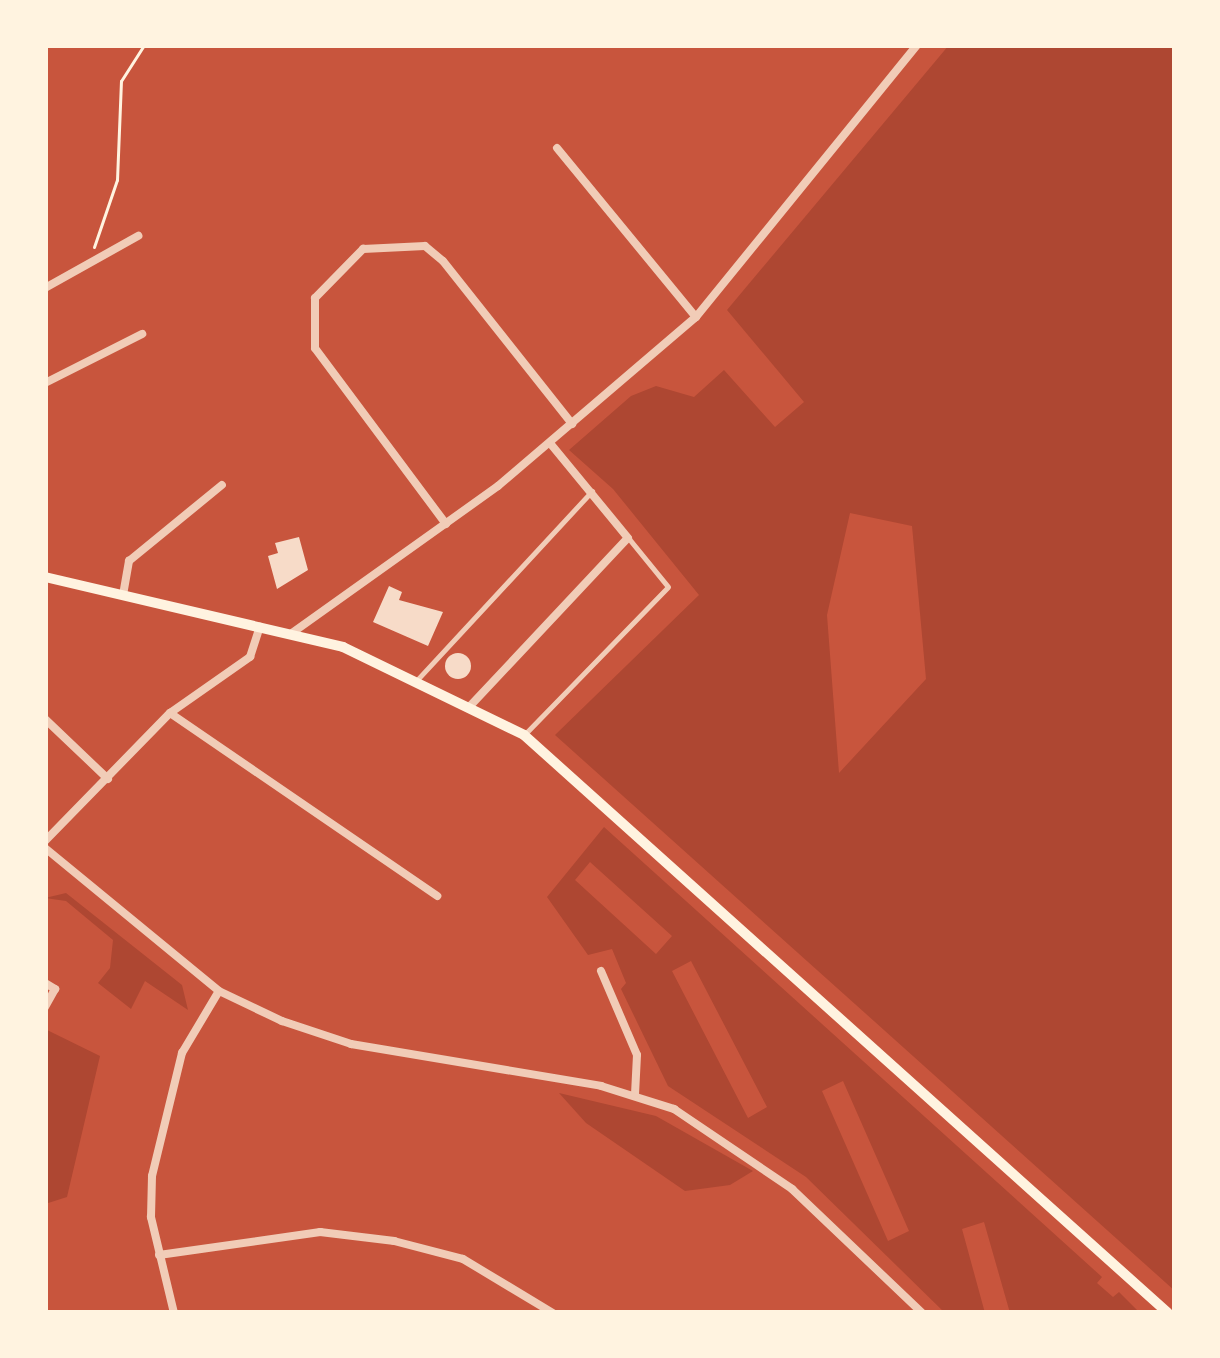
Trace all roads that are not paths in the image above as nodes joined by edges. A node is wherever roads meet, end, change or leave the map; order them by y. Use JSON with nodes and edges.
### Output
{"nodes":[{"id":1,"x":917,"y":45,"type":"edge"},
{"id":2,"x":557,"y":148,"type":"dead end"},
{"id":3,"x":138,"y":236,"type":"dead end"},
{"id":4,"x":45,"y":288,"type":"edge"},
{"id":5,"x":696,"y":317,"type":"junction"},
{"id":6,"x":142,"y":334,"type":"dead end"},
{"id":7,"x":45,"y":383,"type":"edge"},
{"id":8,"x":572,"y":424,"type":"junction"},
{"id":9,"x":550,"y":442,"type":"junction"},
{"id":10,"x":222,"y":485,"type":"dead end"},
{"id":11,"x":592,"y":491,"type":"junction"},
{"id":12,"x":446,"y":524,"type":"junction"},
{"id":13,"x":628,"y":538,"type":"junction"},
{"id":14,"x":45,"y":577,"type":"edge"},
{"id":15,"x":123,"y":596,"type":"junction"},
{"id":16,"x":260,"y":627,"type":"junction"},
{"id":17,"x":291,"y":634,"type":"junction"},
{"id":18,"x":418,"y":679,"type":"junction"},
{"id":19,"x":471,"y":705,"type":"junction"},
{"id":20,"x":170,"y":713,"type":"junction"},
{"id":21,"x":45,"y":719,"type":"edge"},
{"id":22,"x":524,"y":735,"type":"junction"},
{"id":23,"x":108,"y":779,"type":"junction"},
{"id":24,"x":45,"y":844,"type":"edge"},
{"id":25,"x":436,"y":896,"type":"dead end"},
{"id":26,"x":601,"y":971,"type":"dead end"},
{"id":27,"x":45,"y":983,"type":"edge"},
{"id":28,"x":219,"y":991,"type":"junction"},
{"id":29,"x":45,"y":1007,"type":"edge"},
{"id":30,"x":635,"y":1095,"type":"junction"},
{"id":31,"x":159,"y":1255,"type":"junction"},
{"id":32,"x":174,"y":1313,"type":"edge"},
{"id":33,"x":554,"y":1313,"type":"edge"},
{"id":34,"x":922,"y":1313,"type":"edge"},
{"id":35,"x":1168,"y":1313,"type":"edge"}],
"edges":[{"from":1,"to":5,"type":"street"},
{"from":2,"to":5,"type":"street"},
{"from":3,"to":4,"type":"street"},
{"from":5,"to":8,"type":"street"},
{"from":6,"to":7,"type":"street"},
{"from":8,"to":9,"type":"street"},
{"from":8,"to":12,"type":"street"},
{"from":9,"to":11,"type":"street"},
{"from":9,"to":12,"type":"street"},
{"from":10,"to":15,"type":"street"},
{"from":11,"to":13,"type":"street"},
{"from":11,"to":18,"type":"lane"},
{"from":12,"to":17,"type":"street"},
{"from":13,"to":19,"type":"street"},
{"from":13,"to":22,"type":"lane"},
{"from":14,"to":15,"type":"main road"},
{"from":15,"to":16,"type":"main road"},
{"from":16,"to":17,"type":"main road"},
{"from":16,"to":20,"type":"street"},
{"from":17,"to":18,"type":"main road"},
{"from":18,"to":19,"type":"main road"},
{"from":19,"to":22,"type":"main road"},
{"from":20,"to":23,"type":"street"},
{"from":20,"to":25,"type":"street"},
{"from":21,"to":23,"type":"street"},
{"from":22,"to":35,"type":"main road"},
{"from":23,"to":24,"type":"street"},
{"from":24,"to":28,"type":"street"},
{"from":26,"to":30,"type":"street"},
{"from":27,"to":29,"type":"street"},
{"from":28,"to":30,"type":"street"},
{"from":28,"to":31,"type":"street"},
{"from":30,"to":34,"type":"street"},
{"from":31,"to":32,"type":"street"},
{"from":31,"to":33,"type":"street"}]}
